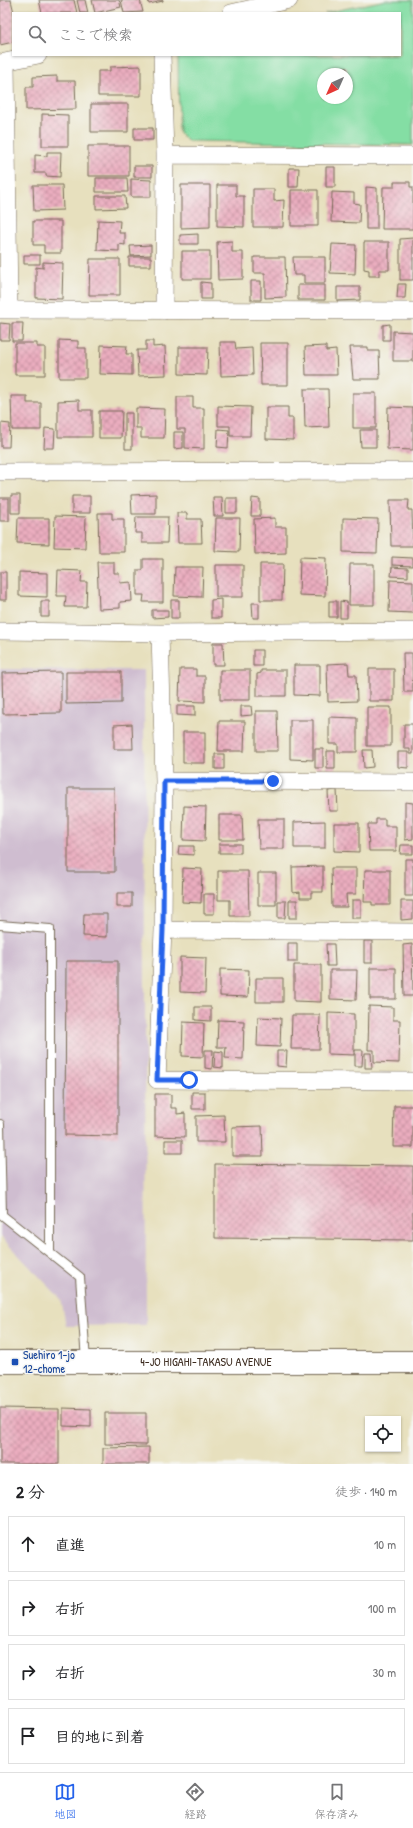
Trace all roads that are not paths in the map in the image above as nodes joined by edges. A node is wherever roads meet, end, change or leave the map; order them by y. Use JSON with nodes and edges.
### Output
{"nodes":[{"id":1,"x":289,"y":0,"type":"edge"},
{"id":2,"x":235,"y":12,"type":"edge"},
{"id":3,"x":34,"y":56,"type":"edge"},
{"id":4,"x":162,"y":56,"type":"edge"},
{"id":5,"x":3,"y":63,"type":"edge"},
{"id":6,"x":165,"y":155,"type":"junction"},
{"id":7,"x":413,"y":156,"type":"edge"},
{"id":8,"x":4,"y":310,"type":"edge"},
{"id":9,"x":164,"y":311,"type":"junction"},
{"id":10,"x":413,"y":311,"type":"edge"},
{"id":11,"x":413,"y":471,"type":"edge"},
{"id":12,"x":0,"y":472,"type":"edge"},
{"id":13,"x":0,"y":631,"type":"edge"},
{"id":14,"x":413,"y":631,"type":"edge"},
{"id":15,"x":160,"y":633,"type":"junction"},
{"id":16,"x":164,"y":781,"type":"junction"},
{"id":17,"x":413,"y":782,"type":"edge"},
{"id":18,"x":0,"y":926,"type":"edge"},
{"id":19,"x":163,"y":930,"type":"junction"},
{"id":20,"x":413,"y":932,"type":"edge"},
{"id":21,"x":413,"y":1080,"type":"edge"},
{"id":22,"x":0,"y":1124,"type":"edge"},
{"id":23,"x":50,"y":1252,"type":"junction"},
{"id":24,"x":0,"y":1362,"type":"edge"},
{"id":25,"x":86,"y":1362,"type":"junction"},
{"id":26,"x":413,"y":1362,"type":"edge"}],
"edges":[{"from":1,"to":2,"type":"street"},
{"from":3,"to":5,"type":"street"},
{"from":4,"to":6,"type":"street"},
{"from":5,"to":8,"type":"street"},
{"from":6,"to":7,"type":"street"},
{"from":6,"to":9,"type":"street"},
{"from":8,"to":9,"type":"street"},
{"from":9,"to":10,"type":"street"},
{"from":11,"to":12,"type":"street"},
{"from":13,"to":15,"type":"street"},
{"from":14,"to":15,"type":"street"},
{"from":15,"to":16,"type":"street"},
{"from":16,"to":17,"type":"street"},
{"from":16,"to":19,"type":"street"},
{"from":18,"to":23,"type":"lane"},
{"from":19,"to":20,"type":"street"},
{"from":19,"to":21,"type":"street"},
{"from":22,"to":23,"type":"lane"},
{"from":23,"to":25,"type":"lane"},
{"from":24,"to":25,"type":"highway","name":"4-JO HIGAHI-TAKASU AVENUE"},
{"from":25,"to":26,"type":"highway","name":"4-JO HIGAHI-TAKASU AVENUE"}]}
